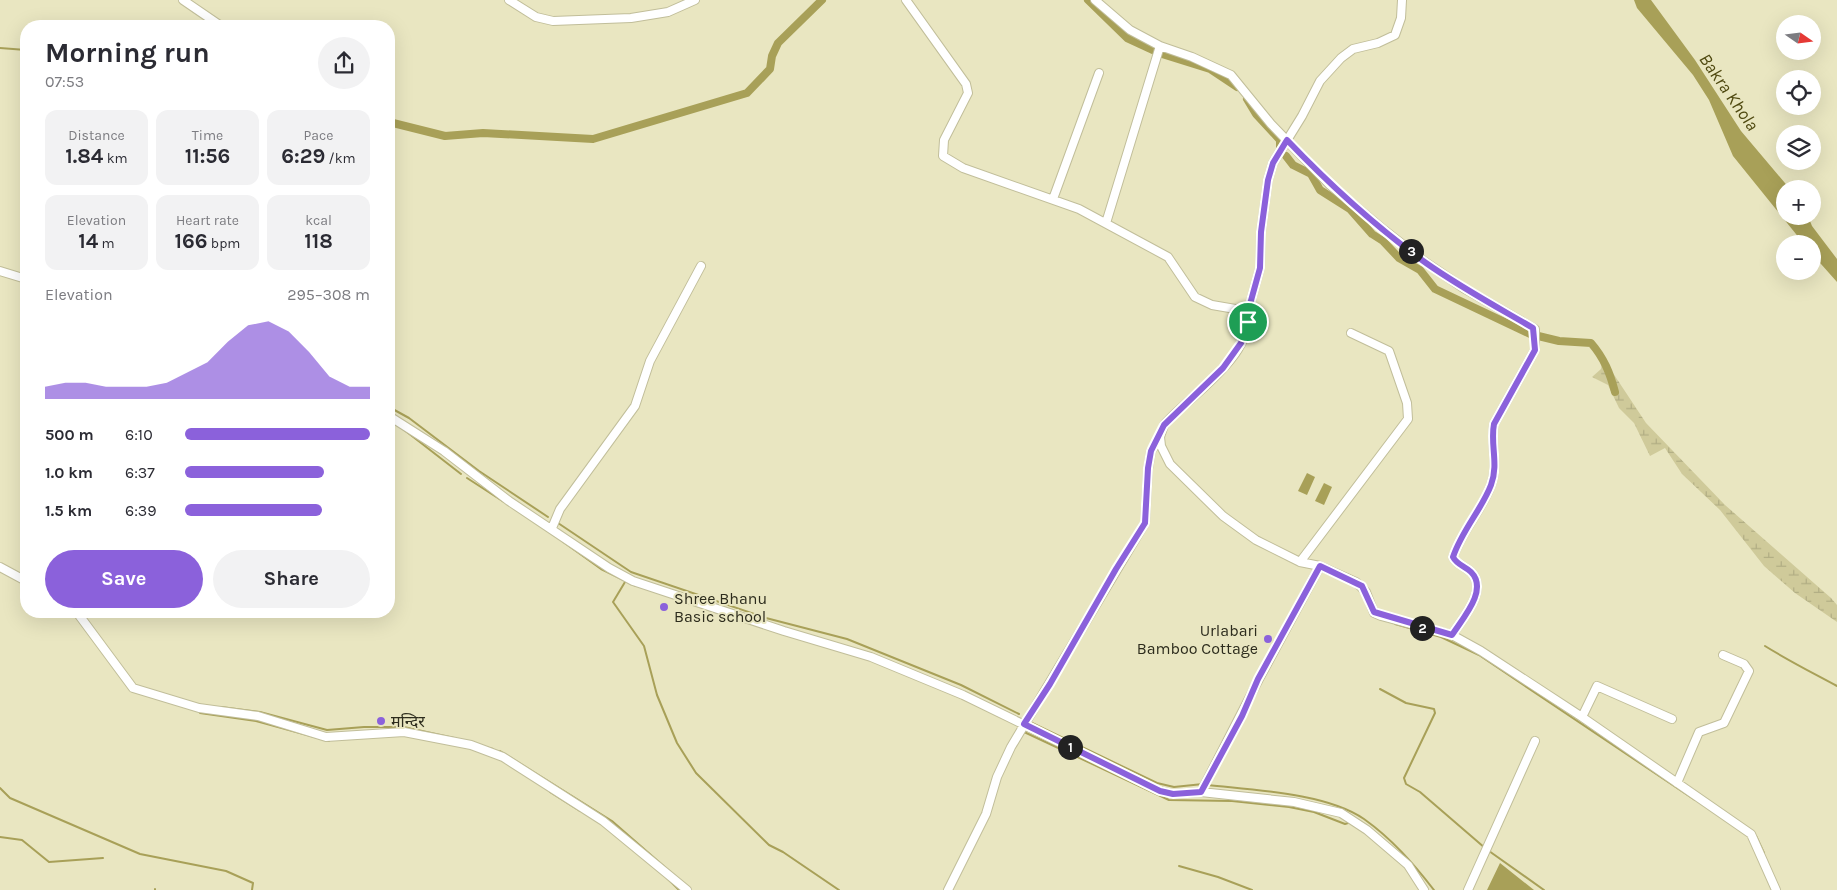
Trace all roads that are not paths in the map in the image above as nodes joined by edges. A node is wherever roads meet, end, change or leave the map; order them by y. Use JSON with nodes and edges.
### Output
{"nodes":[{"id":1,"x":183,"y":0,"type":"edge"},
{"id":2,"x":509,"y":0,"type":"edge"},
{"id":3,"x":695,"y":0,"type":"edge"},
{"id":4,"x":906,"y":0,"type":"edge"},
{"id":5,"x":1095,"y":0,"type":"edge"},
{"id":6,"x":1402,"y":0,"type":"edge"},
{"id":7,"x":212,"y":20,"type":"edge"},
{"id":8,"x":1160,"y":46,"type":"junction"},
{"id":9,"x":1099,"y":73,"type":"dead end"},
{"id":10,"x":1287,"y":140,"type":"junction"},
{"id":11,"x":1053,"y":199,"type":"junction"},
{"id":12,"x":1106,"y":223,"type":"junction"},
{"id":13,"x":701,"y":266,"type":"dead end"},
{"id":14,"x":0,"y":271,"type":"edge"},
{"id":15,"x":20,"y":277,"type":"edge"},
{"id":16,"x":1247,"y":315,"type":"junction"},
{"id":17,"x":1351,"y":333,"type":"dead end"},
{"id":18,"x":395,"y":420,"type":"edge"},
{"id":19,"x":1160,"y":437,"type":"junction"},
{"id":20,"x":552,"y":528,"type":"junction"},
{"id":21,"x":1300,"y":562,"type":"junction"},
{"id":22,"x":1320,"y":566,"type":"junction"},
{"id":23,"x":0,"y":567,"type":"edge"},
{"id":24,"x":20,"y":578,"type":"edge"},
{"id":25,"x":81,"y":618,"type":"edge"},
{"id":26,"x":1452,"y":635,"type":"junction"},
{"id":27,"x":1723,"y":655,"type":"dead end"},
{"id":28,"x":1582,"y":717,"type":"junction"},
{"id":29,"x":1672,"y":719,"type":"dead end"},
{"id":30,"x":1024,"y":724,"type":"junction"},
{"id":31,"x":1535,"y":742,"type":"dead end"},
{"id":32,"x":1677,"y":783,"type":"junction"},
{"id":33,"x":1201,"y":792,"type":"junction"},
{"id":34,"x":687,"y":890,"type":"edge"},
{"id":35,"x":948,"y":890,"type":"edge"},
{"id":36,"x":1424,"y":890,"type":"edge"},
{"id":37,"x":1468,"y":890,"type":"edge"},
{"id":38,"x":1776,"y":890,"type":"edge"}],
"edges":[{"from":1,"to":7,"type":"street"},
{"from":2,"to":3,"type":"street"},
{"from":4,"to":11,"type":"street"},
{"from":5,"to":8,"type":"street"},
{"from":6,"to":10,"type":"street"},
{"from":8,"to":10,"type":"street"},
{"from":8,"to":12,"type":"street"},
{"from":9,"to":11,"type":"street"},
{"from":10,"to":16,"type":"street"},
{"from":10,"to":26,"type":"street"},
{"from":11,"to":12,"type":"street"},
{"from":12,"to":16,"type":"street"},
{"from":13,"to":20,"type":"street"},
{"from":14,"to":15,"type":"street"},
{"from":16,"to":19,"type":"street"},
{"from":17,"to":21,"type":"street"},
{"from":18,"to":20,"type":"street"},
{"from":19,"to":21,"type":"street"},
{"from":19,"to":30,"type":"street"},
{"from":20,"to":30,"type":"street"},
{"from":21,"to":22,"type":"street"},
{"from":22,"to":26,"type":"street"},
{"from":22,"to":33,"type":"street"},
{"from":23,"to":24,"type":"street"},
{"from":25,"to":34,"type":"street"},
{"from":26,"to":28,"type":"street"},
{"from":27,"to":32,"type":"street"},
{"from":28,"to":29,"type":"street"},
{"from":28,"to":32,"type":"street"},
{"from":30,"to":33,"type":"street"},
{"from":30,"to":35,"type":"street"},
{"from":31,"to":37,"type":"street"},
{"from":32,"to":38,"type":"street"},
{"from":33,"to":36,"type":"street"}]}
